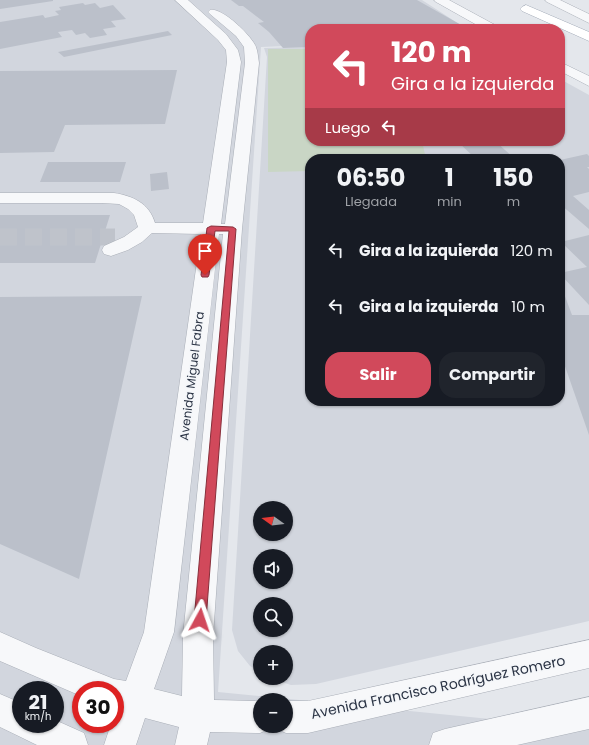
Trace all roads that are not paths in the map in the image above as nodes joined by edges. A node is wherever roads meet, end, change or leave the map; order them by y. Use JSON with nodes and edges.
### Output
{"nodes":[{"id":1,"x":181,"y":0,"type":"edge"},
{"id":2,"x":199,"y":0,"type":"edge"},
{"id":3,"x":440,"y":0,"type":"edge"},
{"id":4,"x":551,"y":0,"type":"edge"},
{"id":5,"x":515,"y":3,"type":"dead end"},
{"id":6,"x":526,"y":9,"type":"junction"},
{"id":7,"x":589,"y":19,"type":"edge"},
{"id":8,"x":484,"y":24,"type":"edge"},
{"id":9,"x":552,"y":24,"type":"edge"},
{"id":10,"x":560,"y":24,"type":"edge"},
{"id":11,"x":565,"y":26,"type":"edge"},
{"id":12,"x":565,"y":32,"type":"edge"},
{"id":13,"x":589,"y":37,"type":"edge"},
{"id":14,"x":589,"y":46,"type":"edge"},
{"id":15,"x":565,"y":69,"type":"edge"},
{"id":16,"x":589,"y":82,"type":"edge"},
{"id":17,"x":0,"y":198,"type":"edge"},
{"id":18,"x":211,"y":228,"type":"junction"},
{"id":19,"x":233,"y":229,"type":"junction"},
{"id":20,"x":143,"y":232,"type":"junction"},
{"id":21,"x":113,"y":243,"type":"tunnel mouth"},
{"id":22,"x":0,"y":646,"type":"edge"},
{"id":23,"x":589,"y":654,"type":"edge"},
{"id":24,"x":82,"y":681,"type":"edge"},
{"id":25,"x":125,"y":697,"type":"edge"},
{"id":26,"x":0,"y":710,"type":"edge"},
{"id":27,"x":589,"y":713,"type":"edge"},
{"id":28,"x":12,"y":716,"type":"edge"},
{"id":29,"x":293,"y":717,"type":"edge"},
{"id":30,"x":253,"y":719,"type":"edge"},
{"id":31,"x":195,"y":731,"type":"edge"},
{"id":32,"x":47,"y":733,"type":"edge"},
{"id":33,"x":72,"y":745,"type":"edge"},
{"id":34,"x":120,"y":745,"type":"edge"},
{"id":35,"x":444,"y":745,"type":"edge"}],
"edges":[{"from":1,"to":18,"type":"street","name":"Avenida Miguel Fabra"},
{"from":2,"to":19,"type":"street"},
{"from":3,"to":8,"type":"street"},
{"from":4,"to":7,"type":"street"},
{"from":5,"to":6,"type":"main road"},
{"from":6,"to":9,"type":"main road"},
{"from":6,"to":10,"type":"main road"},
{"from":11,"to":13,"type":"main road"},
{"from":12,"to":14,"type":"main road"},
{"from":15,"to":16,"type":"street"},
{"from":17,"to":20,"type":"street"},
{"from":18,"to":19,"type":"street"},
{"from":18,"to":20,"type":"street"},
{"from":18,"to":25,"type":"street","name":"Avenida Miguel Fabra"},
{"from":19,"to":31,"type":"street"},
{"from":20,"to":21,"type":"street"},
{"from":22,"to":24,"type":"street"},
{"from":23,"to":29,"type":"street","name":"Avenida Francisco Rodríguez Romero"},
{"from":25,"to":31,"type":"street"},
{"from":25,"to":34,"type":"street","name":"Avenida Miguel Fabra"},
{"from":26,"to":28,"type":"street"},
{"from":27,"to":35,"type":"street"},
{"from":30,"to":31,"type":"street"},
{"from":32,"to":33,"type":"street"}]}
